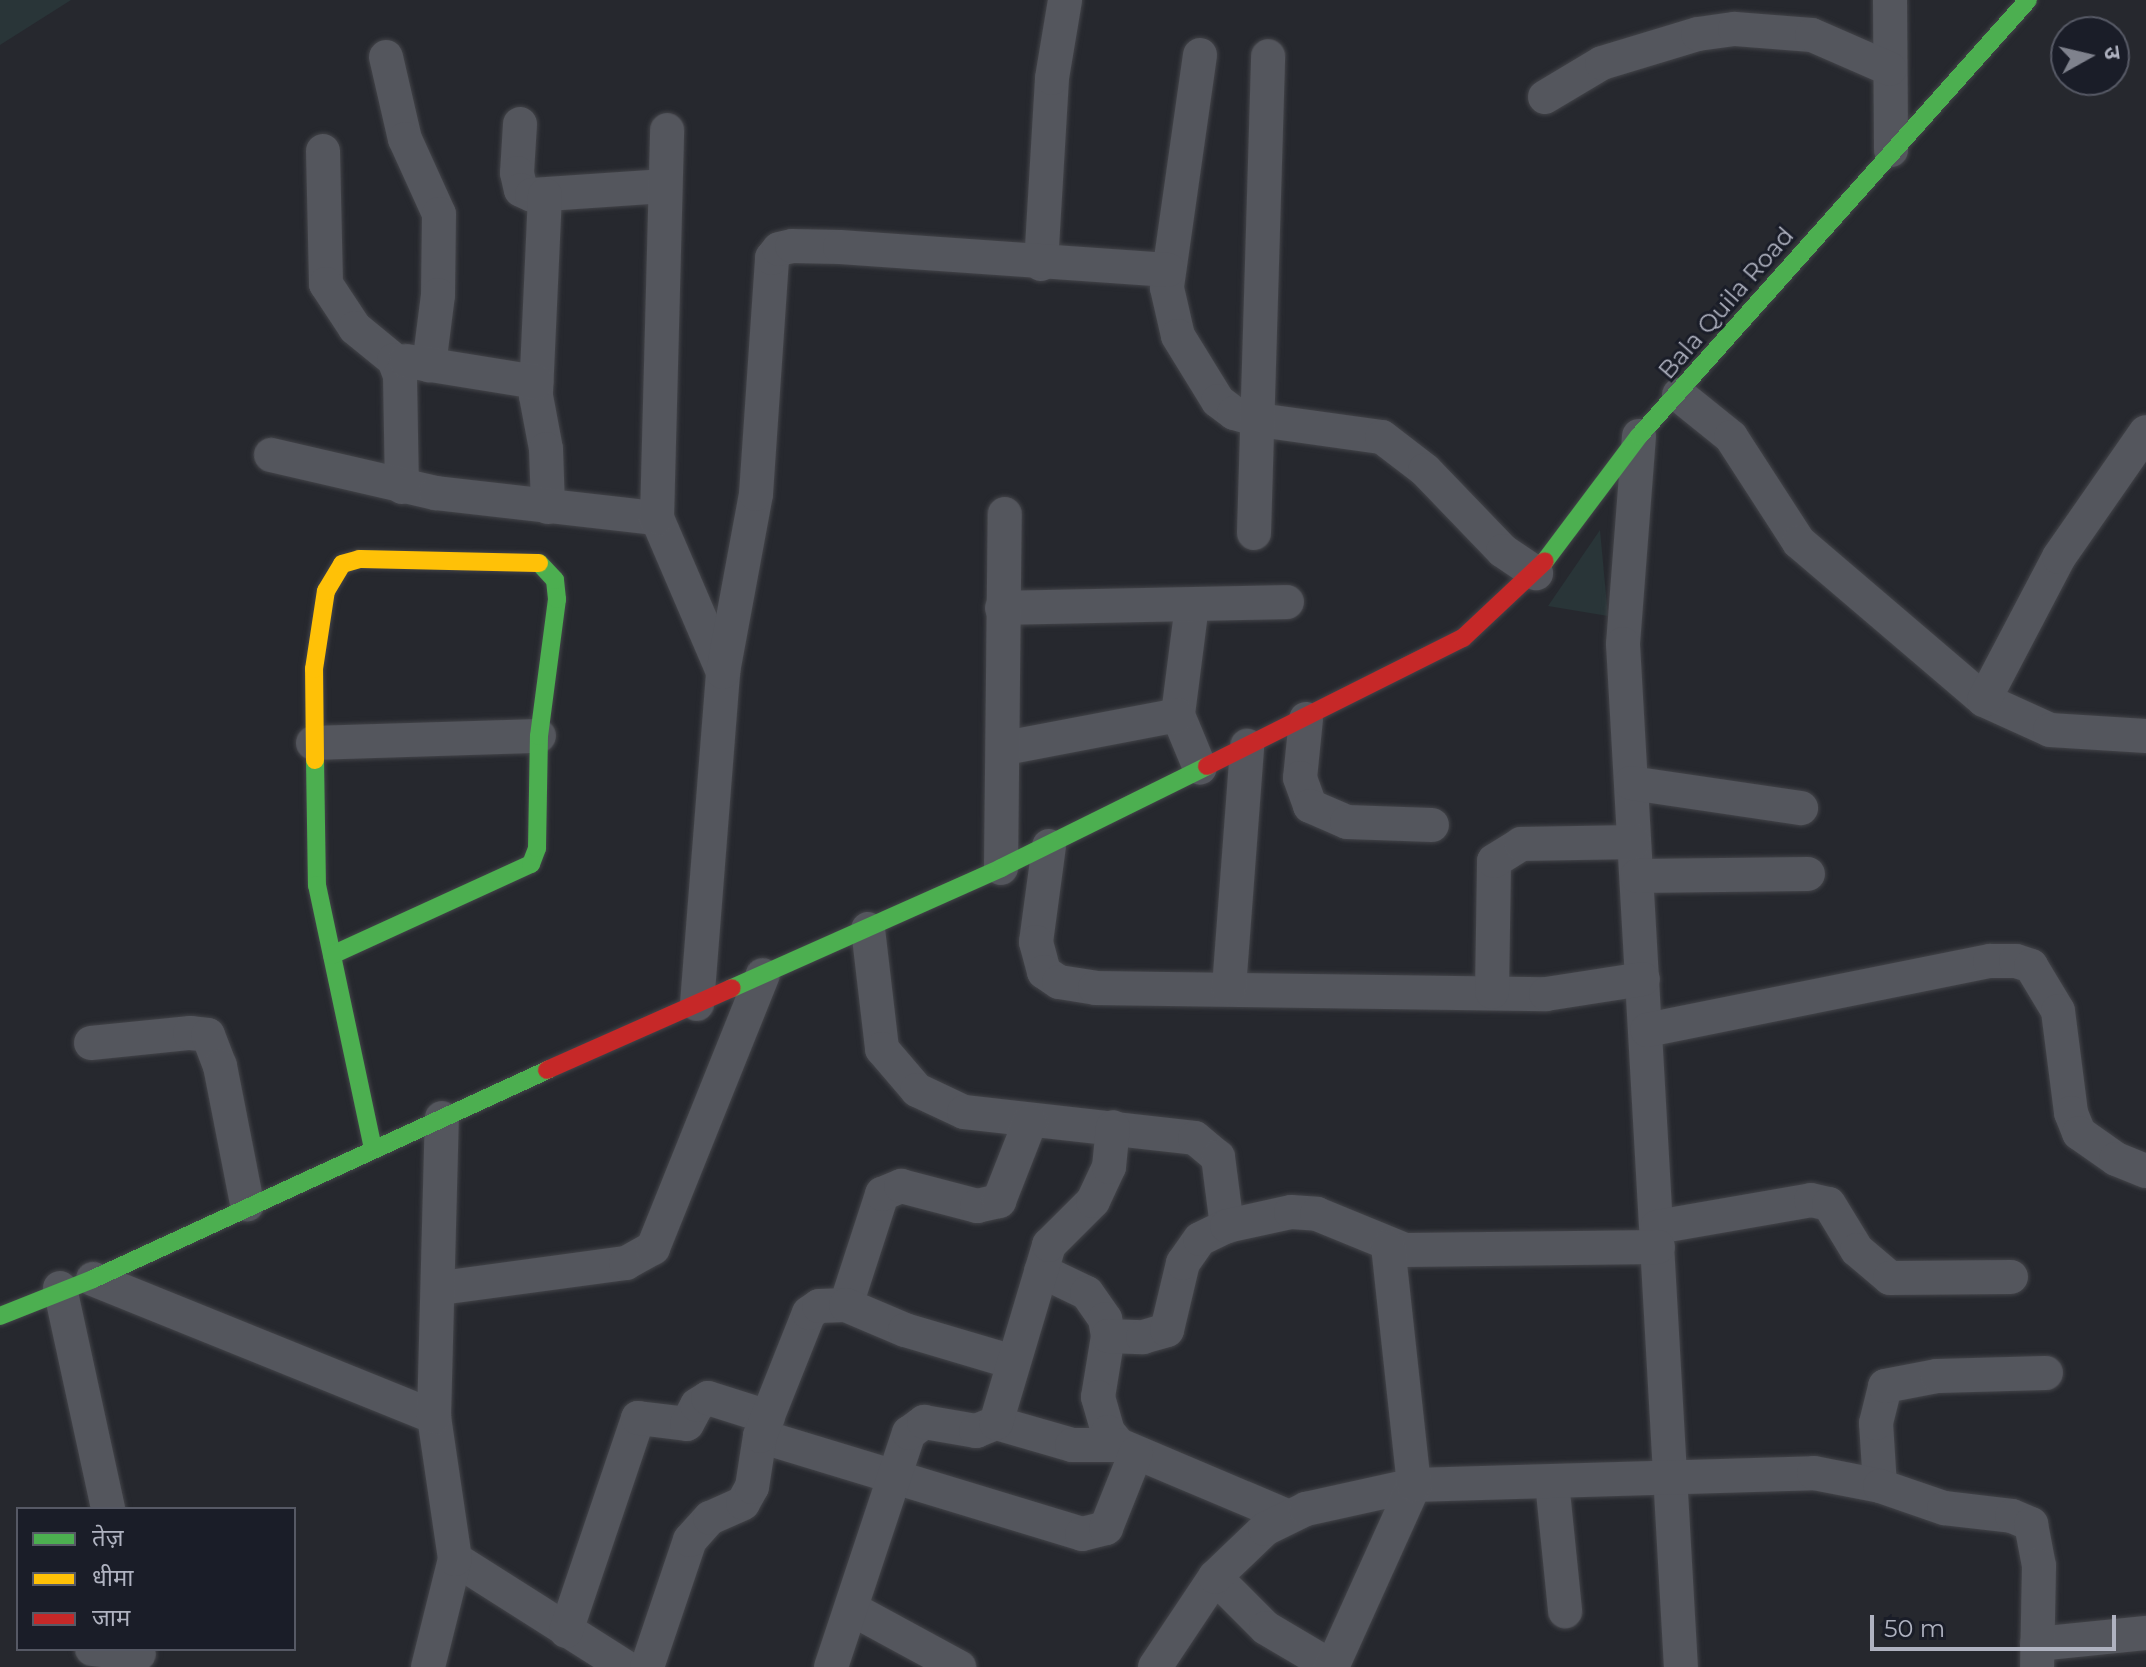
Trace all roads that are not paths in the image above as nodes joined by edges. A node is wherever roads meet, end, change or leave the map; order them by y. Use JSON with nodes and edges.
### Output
{"nodes":[{"id":1,"x":1065,"y":0,"type":"edge"},
{"id":2,"x":1890,"y":0,"type":"edge"},
{"id":3,"x":2028,"y":0,"type":"edge"},
{"id":4,"x":1200,"y":55,"type":"dead end"},
{"id":5,"x":1268,"y":56,"type":"dead end"},
{"id":6,"x":386,"y":57,"type":"dead end"},
{"id":7,"x":1890,"y":69,"type":"junction"},
{"id":8,"x":1545,"y":97,"type":"dead end"},
{"id":9,"x":520,"y":124,"type":"dead end"},
{"id":10,"x":667,"y":130,"type":"dead end"},
{"id":11,"x":1891,"y":150,"type":"junction"},
{"id":12,"x":323,"y":151,"type":"dead end"},
{"id":13,"x":665,"y":186,"type":"junction"},
{"id":14,"x":545,"y":195,"type":"junction"},
{"id":15,"x":1041,"y":264,"type":"junction"},
{"id":16,"x":1168,"y":270,"type":"junction"},
{"id":17,"x":394,"y":360,"type":"junction"},
{"id":18,"x":429,"y":365,"type":"junction"},
{"id":19,"x":536,"y":382,"type":"junction"},
{"id":20,"x":1679,"y":395,"type":"junction"},
{"id":21,"x":1259,"y":420,"type":"junction"},
{"id":22,"x":2146,"y":432,"type":"edge"},
{"id":23,"x":1639,"y":436,"type":"junction"},
{"id":24,"x":271,"y":455,"type":"dead end"},
{"id":25,"x":402,"y":487,"type":"junction"},
{"id":26,"x":548,"y":507,"type":"junction"},
{"id":27,"x":1005,"y":514,"type":"dead end"},
{"id":28,"x":657,"y":518,"type":"junction"},
{"id":29,"x":1254,"y":533,"type":"dead end"},
{"id":30,"x":1536,"y":573,"type":"junction"},
{"id":31,"x":1287,"y":602,"type":"dead end"},
{"id":32,"x":1192,"y":605,"type":"junction"},
{"id":33,"x":1002,"y":608,"type":"junction"},
{"id":34,"x":723,"y":672,"type":"junction"},
{"id":35,"x":1984,"y":700,"type":"junction"},
{"id":36,"x":1178,"y":715,"type":"junction"},
{"id":37,"x":1306,"y":719,"type":"junction"},
{"id":38,"x":539,"y":736,"type":"junction"},
{"id":39,"x":2146,"y":736,"type":"edge"},
{"id":40,"x":313,"y":743,"type":"junction"},
{"id":41,"x":1247,"y":746,"type":"junction"},
{"id":42,"x":1005,"y":748,"type":"junction"},
{"id":43,"x":1200,"y":768,"type":"junction"},
{"id":44,"x":1631,"y":783,"type":"junction"},
{"id":45,"x":1801,"y":808,"type":"dead end"},
{"id":46,"x":1432,"y":825,"type":"dead end"},
{"id":47,"x":1049,"y":846,"type":"junction"},
{"id":48,"x":1636,"y":859,"type":"junction"},
{"id":49,"x":1001,"y":868,"type":"junction"},
{"id":50,"x":1808,"y":874,"type":"dead end"},
{"id":51,"x":868,"y":929,"type":"junction"},
{"id":52,"x":332,"y":955,"type":"junction"},
{"id":53,"x":763,"y":975,"type":"junction"},
{"id":54,"x":1643,"y":979,"type":"junction"},
{"id":55,"x":1229,"y":988,"type":"junction"},
{"id":56,"x":1492,"y":992,"type":"junction"},
{"id":57,"x":697,"y":1004,"type":"junction"},
{"id":58,"x":1647,"y":1030,"type":"junction"},
{"id":59,"x":91,"y":1043,"type":"dead end"},
{"id":60,"x":442,"y":1118,"type":"junction"},
{"id":61,"x":1030,"y":1122,"type":"junction"},
{"id":62,"x":1113,"y":1127,"type":"junction"},
{"id":63,"x":373,"y":1149,"type":"junction"},
{"id":64,"x":2146,"y":1171,"type":"edge"},
{"id":65,"x":247,"y":1204,"type":"junction"},
{"id":66,"x":1227,"y":1226,"type":"junction"},
{"id":67,"x":1657,"y":1237,"type":"junction"},
{"id":68,"x":1388,"y":1247,"type":"junction"},
{"id":69,"x":1041,"y":1271,"type":"junction"},
{"id":70,"x":2011,"y":1277,"type":"dead end"},
{"id":71,"x":93,"y":1279,"type":"junction"},
{"id":72,"x":60,"y":1288,"type":"junction"},
{"id":73,"x":441,"y":1288,"type":"junction"},
{"id":74,"x":846,"y":1305,"type":"junction"},
{"id":75,"x":0,"y":1316,"type":"edge"},
{"id":76,"x":1108,"y":1336,"type":"junction"},
{"id":77,"x":1013,"y":1362,"type":"junction"},
{"id":78,"x":2046,"y":1373,"type":"dead end"},
{"id":79,"x":434,"y":1417,"type":"junction"},
{"id":80,"x":996,"y":1423,"type":"junction"},
{"id":81,"x":764,"y":1427,"type":"junction"},
{"id":82,"x":1128,"y":1449,"type":"junction"},
{"id":83,"x":1668,"y":1475,"type":"junction"},
{"id":84,"x":897,"y":1477,"type":"junction"},
{"id":85,"x":1552,"y":1482,"type":"junction"},
{"id":86,"x":1414,"y":1485,"type":"junction"},
{"id":87,"x":1880,"y":1486,"type":"junction"},
{"id":88,"x":108,"y":1507,"type":"edge"},
{"id":89,"x":1287,"y":1516,"type":"junction"},
{"id":90,"x":455,"y":1559,"type":"junction"},
{"id":91,"x":1215,"y":1577,"type":"junction"},
{"id":92,"x":852,"y":1609,"type":"junction"},
{"id":93,"x":1565,"y":1611,"type":"dead end"},
{"id":94,"x":566,"y":1631,"type":"junction"},
{"id":95,"x":2146,"y":1633,"type":"edge"},
{"id":96,"x":104,"y":1651,"type":"edge"},
{"id":97,"x":2037,"y":1655,"type":"edge"},
{"id":98,"x":139,"y":1657,"type":"edge"},
{"id":99,"x":428,"y":1667,"type":"edge"},
{"id":100,"x":625,"y":1667,"type":"edge"},
{"id":101,"x":647,"y":1667,"type":"edge"},
{"id":102,"x":831,"y":1667,"type":"edge"},
{"id":103,"x":959,"y":1667,"type":"edge"},
{"id":104,"x":1155,"y":1667,"type":"edge"},
{"id":105,"x":1332,"y":1667,"type":"edge"},
{"id":106,"x":1681,"y":1667,"type":"edge"}],
"edges":[{"from":1,"to":15,"type":"street"},
{"from":2,"to":7,"type":"street"},
{"from":3,"to":11,"type":"street","name":"Bala Quila Road"},
{"from":4,"to":16,"type":"street"},
{"from":5,"to":21,"type":"street"},
{"from":6,"to":18,"type":"street"},
{"from":7,"to":8,"type":"street"},
{"from":7,"to":11,"type":"street"},
{"from":9,"to":14,"type":"street"},
{"from":10,"to":13,"type":"street"},
{"from":11,"to":20,"type":"street","name":"Bala Quila Road"},
{"from":12,"to":17,"type":"street"},
{"from":13,"to":14,"type":"street"},
{"from":13,"to":28,"type":"street"},
{"from":14,"to":19,"type":"street"},
{"from":15,"to":16,"type":"street"},
{"from":15,"to":34,"type":"street"},
{"from":16,"to":21,"type":"street"},
{"from":17,"to":18,"type":"street"},
{"from":17,"to":25,"type":"street"},
{"from":18,"to":19,"type":"street"},
{"from":19,"to":26,"type":"street"},
{"from":20,"to":23,"type":"street","name":"Bala Quila Road"},
{"from":20,"to":35,"type":"street"},
{"from":21,"to":29,"type":"street"},
{"from":21,"to":30,"type":"street"},
{"from":22,"to":35,"type":"street"},
{"from":23,"to":30,"type":"street","name":"Bala Quila Road"},
{"from":23,"to":44,"type":"street"},
{"from":24,"to":25,"type":"street"},
{"from":25,"to":26,"type":"street"},
{"from":26,"to":28,"type":"street"},
{"from":27,"to":33,"type":"street"},
{"from":28,"to":34,"type":"street"},
{"from":30,"to":37,"type":"street","name":"Bala Quila Road"},
{"from":31,"to":32,"type":"street"},
{"from":32,"to":33,"type":"street"},
{"from":32,"to":36,"type":"street"},
{"from":33,"to":42,"type":"street"},
{"from":34,"to":57,"type":"street"},
{"from":35,"to":39,"type":"street"},
{"from":36,"to":42,"type":"street"},
{"from":36,"to":43,"type":"street"},
{"from":37,"to":41,"type":"street","name":"Bala Quila Road"},
{"from":37,"to":46,"type":"street"},
{"from":38,"to":40,"type":"street"},
{"from":38,"to":40,"type":"street"},
{"from":38,"to":52,"type":"street"},
{"from":40,"to":52,"type":"street"},
{"from":41,"to":43,"type":"street","name":"Bala Quila Road"},
{"from":41,"to":55,"type":"street"},
{"from":42,"to":49,"type":"street"},
{"from":43,"to":47,"type":"street","name":"Bala Quila Road"},
{"from":44,"to":45,"type":"street"},
{"from":44,"to":48,"type":"street"},
{"from":47,"to":49,"type":"street","name":"Bala Quila Road"},
{"from":47,"to":55,"type":"street"},
{"from":48,"to":50,"type":"street"},
{"from":48,"to":54,"type":"street"},
{"from":48,"to":56,"type":"street"},
{"from":49,"to":51,"type":"street","name":"Bala Quila Road"},
{"from":51,"to":53,"type":"street","name":"Bala Quila Road"},
{"from":51,"to":61,"type":"street"},
{"from":52,"to":63,"type":"street"},
{"from":53,"to":57,"type":"street","name":"Bala Quila Road"},
{"from":53,"to":73,"type":"street"},
{"from":54,"to":56,"type":"street"},
{"from":54,"to":58,"type":"street"},
{"from":55,"to":56,"type":"street"},
{"from":57,"to":60,"type":"street","name":"Bala Quila Road"},
{"from":58,"to":64,"type":"street"},
{"from":58,"to":67,"type":"street"},
{"from":59,"to":65,"type":"street"},
{"from":60,"to":63,"type":"street","name":"Bala Quila Road"},
{"from":60,"to":73,"type":"street"},
{"from":61,"to":62,"type":"street"},
{"from":61,"to":74,"type":"street"},
{"from":62,"to":66,"type":"street"},
{"from":62,"to":69,"type":"street"},
{"from":63,"to":65,"type":"street","name":"Bala Quila Road"},
{"from":65,"to":71,"type":"street","name":"Bala Quila Road"},
{"from":66,"to":68,"type":"street"},
{"from":66,"to":76,"type":"street"},
{"from":67,"to":68,"type":"street"},
{"from":67,"to":70,"type":"street"},
{"from":67,"to":83,"type":"street"},
{"from":68,"to":86,"type":"street"},
{"from":69,"to":76,"type":"street"},
{"from":69,"to":77,"type":"street"},
{"from":71,"to":72,"type":"street","name":"Bala Quila Road"},
{"from":71,"to":79,"type":"street"},
{"from":72,"to":75,"type":"street","name":"Bala Quila Road"},
{"from":72,"to":88,"type":"street"},
{"from":73,"to":79,"type":"street"},
{"from":74,"to":77,"type":"street"},
{"from":74,"to":81,"type":"street"},
{"from":76,"to":82,"type":"street"},
{"from":77,"to":80,"type":"street"},
{"from":78,"to":87,"type":"street"},
{"from":79,"to":90,"type":"street"},
{"from":80,"to":82,"type":"street"},
{"from":80,"to":84,"type":"street"},
{"from":81,"to":84,"type":"street"},
{"from":81,"to":94,"type":"street"},
{"from":81,"to":101,"type":"street"},
{"from":82,"to":84,"type":"street"},
{"from":82,"to":89,"type":"street"},
{"from":83,"to":85,"type":"street"},
{"from":83,"to":87,"type":"street"},
{"from":83,"to":106,"type":"street"},
{"from":84,"to":92,"type":"street"},
{"from":85,"to":86,"type":"street"},
{"from":85,"to":93,"type":"street"},
{"from":86,"to":89,"type":"street"},
{"from":86,"to":105,"type":"street"},
{"from":87,"to":97,"type":"street"},
{"from":89,"to":91,"type":"street"},
{"from":90,"to":94,"type":"street"},
{"from":90,"to":99,"type":"street"},
{"from":91,"to":104,"type":"street"},
{"from":91,"to":105,"type":"street"},
{"from":92,"to":102,"type":"street"},
{"from":92,"to":103,"type":"street"},
{"from":94,"to":100,"type":"street"},
{"from":95,"to":97,"type":"street"},
{"from":96,"to":98,"type":"street"}]}
